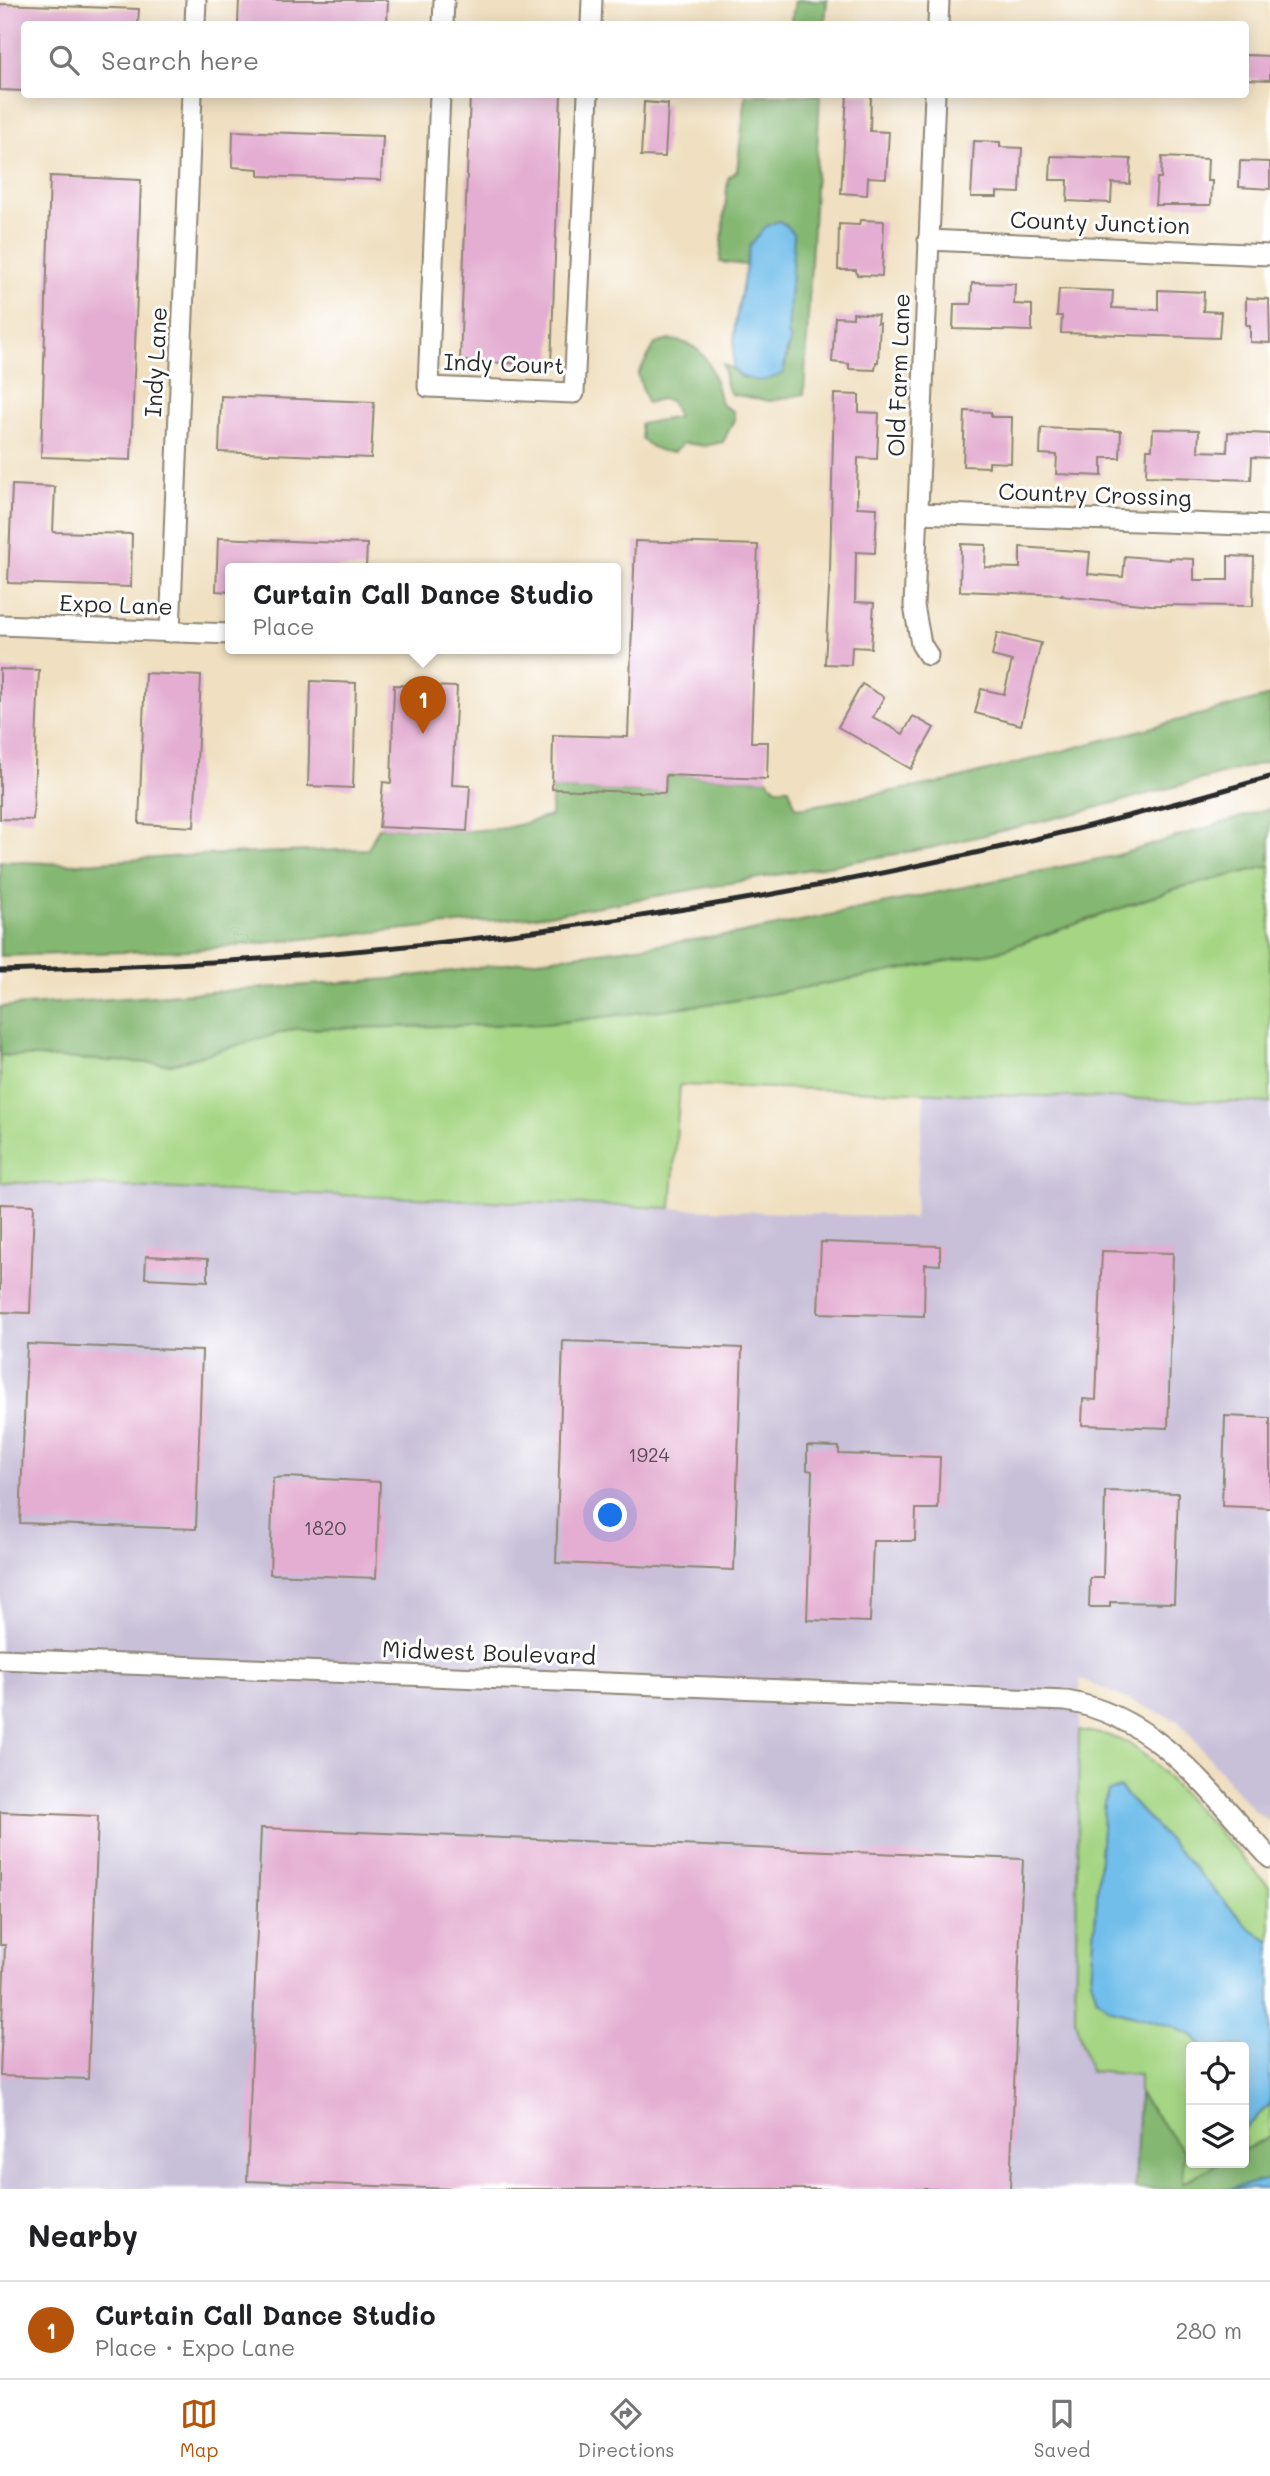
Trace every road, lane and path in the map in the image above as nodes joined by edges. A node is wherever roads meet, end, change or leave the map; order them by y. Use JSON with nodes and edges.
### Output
{"nodes":[{"id":1,"x":196,"y":0,"type":"edge"},
{"id":2,"x":444,"y":0,"type":"edge"},
{"id":3,"x":592,"y":0,"type":"edge"},
{"id":4,"x":939,"y":0,"type":"edge"},
{"id":5,"x":195,"y":21,"type":"edge"},
{"id":6,"x":443,"y":21,"type":"edge"},
{"id":7,"x":591,"y":21,"type":"edge"},
{"id":8,"x":938,"y":21,"type":"edge"},
{"id":9,"x":192,"y":98,"type":"edge"},
{"id":10,"x":440,"y":98,"type":"edge"},
{"id":11,"x":588,"y":98,"type":"edge"},
{"id":12,"x":935,"y":98,"type":"edge"},
{"id":13,"x":928,"y":240,"type":"junction"},
{"id":14,"x":1270,"y":255,"type":"edge"},
{"id":15,"x":918,"y":513,"type":"junction"},
{"id":16,"x":1270,"y":526,"type":"edge"},
{"id":17,"x":0,"y":625,"type":"edge"},
{"id":18,"x":170,"y":632,"type":"junction"},
{"id":19,"x":225,"y":634,"type":"edge"},
{"id":20,"x":928,"y":656,"type":"dead end"},
{"id":21,"x":0,"y":1659,"type":"edge"},
{"id":22,"x":1270,"y":1858,"type":"edge"}],
"edges":[{"from":1,"to":5,"type":"street"},
{"from":2,"to":6,"type":"street"},
{"from":3,"to":7,"type":"street"},
{"from":4,"to":8,"type":"street"},
{"from":9,"to":18,"type":"street","name":"Indy Lane"},
{"from":10,"to":11,"type":"street","name":"Indy Court"},
{"from":12,"to":13,"type":"street","name":"Old Farm Lane"},
{"from":13,"to":14,"type":"street","name":"County Junction"},
{"from":13,"to":15,"type":"street","name":"Old Farm Lane"},
{"from":15,"to":16,"type":"street","name":"Country Crossing"},
{"from":15,"to":20,"type":"street","name":"Old Farm Lane"},
{"from":17,"to":18,"type":"street","name":"Expo Lane"},
{"from":18,"to":19,"type":"street","name":"Expo Lane"},
{"from":21,"to":22,"type":"street","name":"Midwest Boulevard"}]}
